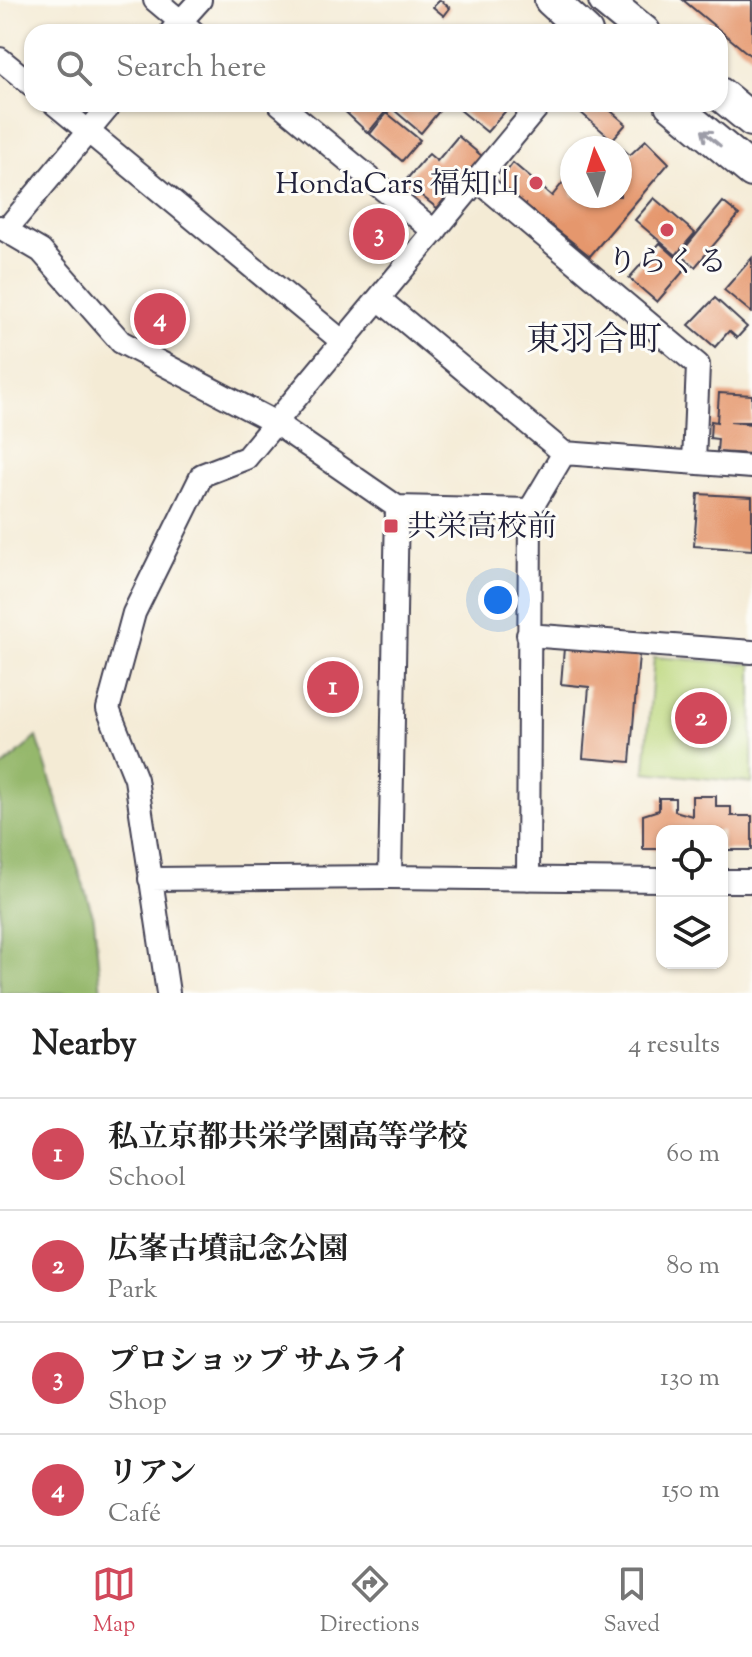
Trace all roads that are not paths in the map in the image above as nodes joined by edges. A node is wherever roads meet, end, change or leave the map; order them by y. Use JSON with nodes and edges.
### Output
{"nodes":[{"id":1,"x":155,"y":0,"type":"edge"},
{"id":2,"x":200,"y":0,"type":"edge"},
{"id":3,"x":551,"y":0,"type":"edge"},
{"id":4,"x":605,"y":0,"type":"edge"},
{"id":5,"x":178,"y":24,"type":"edge"},
{"id":6,"x":185,"y":24,"type":"edge"},
{"id":7,"x":577,"y":24,"type":"edge"},
{"id":8,"x":634,"y":24,"type":"edge"},
{"id":9,"x":0,"y":59,"type":"edge"},
{"id":10,"x":24,"y":78,"type":"edge"},
{"id":11,"x":728,"y":100,"type":"edge"},
{"id":12,"x":65,"y":112,"type":"edge"},
{"id":13,"x":104,"y":112,"type":"edge"},
{"id":14,"x":290,"y":112,"type":"edge"},
{"id":15,"x":534,"y":112,"type":"edge"},
{"id":16,"x":681,"y":112,"type":"edge"},
{"id":17,"x":752,"y":120,"type":"edge"},
{"id":18,"x":87,"y":130,"type":"junction"},
{"id":19,"x":752,"y":171,"type":"edge"},
{"id":20,"x":479,"y":181,"type":"junction"},
{"id":21,"x":3,"y":228,"type":"edge"},
{"id":22,"x":435,"y":232,"type":"junction"},
{"id":23,"x":379,"y":299,"type":"junction"},
{"id":24,"x":343,"y":342,"type":"junction"},
{"id":25,"x":274,"y":422,"type":"junction"},
{"id":26,"x":564,"y":453,"type":"junction"},
{"id":27,"x":694,"y":462,"type":"junction"},
{"id":28,"x":752,"y":467,"type":"edge"},
{"id":29,"x":397,"y":507,"type":"junction"},
{"id":30,"x":530,"y":510,"type":"junction"},
{"id":31,"x":528,"y":635,"type":"junction"},
{"id":32,"x":752,"y":652,"type":"edge"},
{"id":33,"x":390,"y":877,"type":"junction"},
{"id":34,"x":150,"y":879,"type":"junction"},
{"id":35,"x":528,"y":879,"type":"junction"},
{"id":36,"x":656,"y":880,"type":"edge"},
{"id":37,"x":728,"y":881,"type":"edge"},
{"id":38,"x":752,"y":881,"type":"edge"},
{"id":39,"x":168,"y":993,"type":"edge"}],
"edges":[{"from":1,"to":5,"type":"street"},
{"from":2,"to":6,"type":"street"},
{"from":3,"to":7,"type":"highway"},
{"from":4,"to":8,"type":"highway"},
{"from":9,"to":10,"type":"street"},
{"from":11,"to":17,"type":"highway"},
{"from":12,"to":18,"type":"street"},
{"from":13,"to":18,"type":"street"},
{"from":14,"to":22,"type":"street"},
{"from":15,"to":20,"type":"street"},
{"from":19,"to":16,"type":"highway","one_way":true},
{"from":18,"to":21,"type":"street"},
{"from":18,"to":24,"type":"street"},
{"from":20,"to":22,"type":"street"},
{"from":20,"to":27,"type":"street"},
{"from":21,"to":25,"type":"street"},
{"from":22,"to":23,"type":"street"},
{"from":23,"to":24,"type":"street"},
{"from":23,"to":26,"type":"street"},
{"from":24,"to":25,"type":"street"},
{"from":25,"to":29,"type":"street"},
{"from":25,"to":34,"type":"street"},
{"from":26,"to":27,"type":"street"},
{"from":26,"to":30,"type":"street"},
{"from":27,"to":28,"type":"street"},
{"from":29,"to":30,"type":"street"},
{"from":29,"to":33,"type":"street"},
{"from":30,"to":31,"type":"street"},
{"from":31,"to":32,"type":"street"},
{"from":31,"to":35,"type":"street"},
{"from":33,"to":34,"type":"street"},
{"from":33,"to":35,"type":"street"},
{"from":34,"to":39,"type":"street"},
{"from":35,"to":36,"type":"street"},
{"from":37,"to":38,"type":"street"}]}
